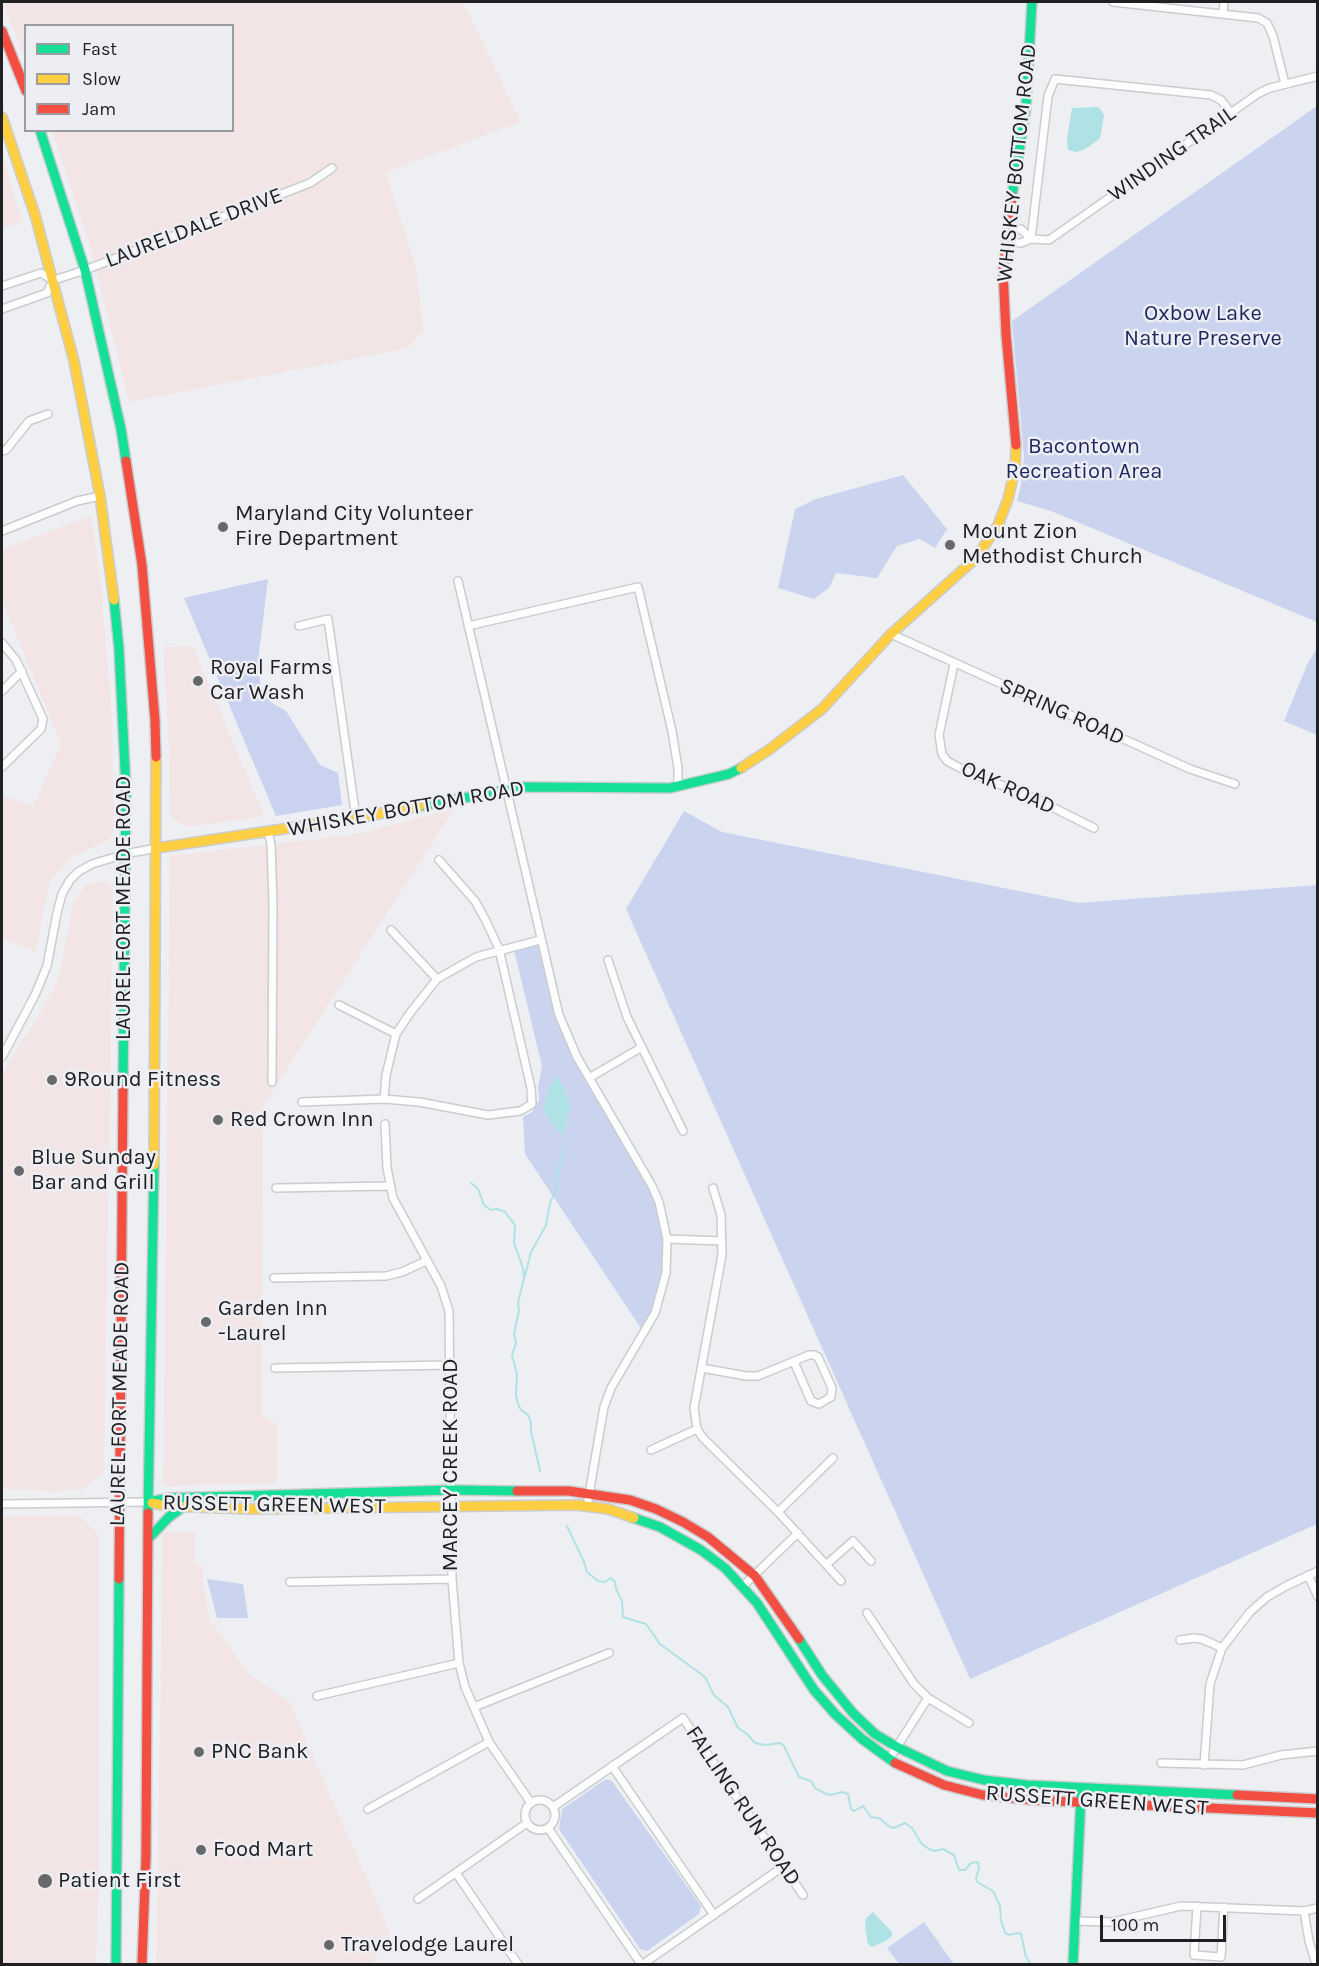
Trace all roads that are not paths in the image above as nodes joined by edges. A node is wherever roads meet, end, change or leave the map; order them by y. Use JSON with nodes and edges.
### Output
{"nodes":[{"id":1,"x":1032,"y":2,"type":"edge"},
{"id":2,"x":1113,"y":2,"type":"edge"},
{"id":3,"x":1224,"y":2,"type":"edge"},
{"id":4,"x":1223,"y":13,"type":"junction"},
{"id":5,"x":2,"y":31,"type":"edge"},
{"id":6,"x":1317,"y":76,"type":"edge"},
{"id":7,"x":1285,"y":84,"type":"junction"},
{"id":8,"x":24,"y":86,"type":"edge"},
{"id":9,"x":1231,"y":113,"type":"junction"},
{"id":10,"x":2,"y":117,"type":"edge"},
{"id":11,"x":41,"y":132,"type":"edge"},
{"id":12,"x":332,"y":168,"type":"dead end"},
{"id":13,"x":1007,"y":229,"type":"junction"},
{"id":14,"x":1031,"y":238,"type":"junction"},
{"id":15,"x":1005,"y":242,"type":"junction"},
{"id":16,"x":85,"y":270,"type":"junction"},
{"id":17,"x":54,"y":280,"type":"junction"},
{"id":18,"x":2,"y":286,"type":"edge"},
{"id":19,"x":2,"y":309,"type":"edge"},
{"id":20,"x":48,"y":414,"type":"dead end"},
{"id":21,"x":2,"y":451,"type":"edge"},
{"id":22,"x":100,"y":496,"type":"junction"},
{"id":23,"x":2,"y":531,"type":"edge"},
{"id":24,"x":458,"y":581,"type":"dead end"},
{"id":25,"x":299,"y":626,"type":"dead end"},
{"id":26,"x":468,"y":626,"type":"junction"},
{"id":27,"x":891,"y":634,"type":"junction"},
{"id":28,"x":2,"y":643,"type":"edge"},
{"id":29,"x":954,"y":664,"type":"junction"},
{"id":30,"x":22,"y":671,"type":"junction"},
{"id":31,"x":2,"y":691,"type":"edge"},
{"id":32,"x":2,"y":766,"type":"edge"},
{"id":33,"x":1235,"y":784,"type":"dead end"},
{"id":34,"x":678,"y":787,"type":"junction"},
{"id":35,"x":506,"y":789,"type":"junction"},
{"id":36,"x":356,"y":818,"type":"junction"},
{"id":37,"x":1094,"y":828,"type":"dead end"},
{"id":38,"x":268,"y":832,"type":"junction"},
{"id":39,"x":157,"y":848,"type":"junction"},
{"id":40,"x":125,"y":854,"type":"junction"},
{"id":41,"x":439,"y":860,"type":"dead end"},
{"id":42,"x":391,"y":930,"type":"dead end"},
{"id":43,"x":540,"y":940,"type":"junction"},
{"id":44,"x":499,"y":950,"type":"junction"},
{"id":45,"x":608,"y":960,"type":"dead end"},
{"id":46,"x":437,"y":979,"type":"junction"},
{"id":47,"x":339,"y":1005,"type":"dead end"},
{"id":48,"x":396,"y":1034,"type":"junction"},
{"id":49,"x":642,"y":1047,"type":"junction"},
{"id":50,"x":2,"y":1057,"type":"edge"},
{"id":51,"x":589,"y":1078,"type":"junction"},
{"id":52,"x":272,"y":1082,"type":"dead end"},
{"id":53,"x":384,"y":1099,"type":"junction"},
{"id":54,"x":302,"y":1102,"type":"dead end"},
{"id":55,"x":385,"y":1124,"type":"dead end"},
{"id":56,"x":683,"y":1131,"type":"dead end"},
{"id":57,"x":389,"y":1186,"type":"junction"},
{"id":58,"x":276,"y":1188,"type":"dead end"},
{"id":59,"x":713,"y":1188,"type":"dead end"},
{"id":60,"x":667,"y":1239,"type":"junction"},
{"id":61,"x":722,"y":1241,"type":"junction"},
{"id":62,"x":426,"y":1261,"type":"junction"},
{"id":63,"x":274,"y":1278,"type":"dead end"},
{"id":64,"x":794,"y":1362,"type":"junction"},
{"id":65,"x":451,"y":1365,"type":"junction"},
{"id":66,"x":275,"y":1368,"type":"dead end"},
{"id":67,"x":702,"y":1368,"type":"junction"},
{"id":68,"x":697,"y":1429,"type":"junction"},
{"id":69,"x":651,"y":1450,"type":"dead end"},
{"id":70,"x":833,"y":1458,"type":"dead end"},
{"id":71,"x":451,"y":1490,"type":"junction"},
{"id":72,"x":589,"y":1493,"type":"junction"},
{"id":73,"x":119,"y":1502,"type":"junction"},
{"id":74,"x":148,"y":1502,"type":"junction"},
{"id":75,"x":2,"y":1504,"type":"edge"},
{"id":76,"x":587,"y":1506,"type":"junction"},
{"id":77,"x":183,"y":1507,"type":"junction"},
{"id":78,"x":451,"y":1508,"type":"junction"},
{"id":79,"x":778,"y":1512,"type":"junction"},
{"id":80,"x":798,"y":1533,"type":"junction"},
{"id":81,"x":148,"y":1539,"type":"junction"},
{"id":82,"x":871,"y":1561,"type":"dead end"},
{"id":83,"x":827,"y":1564,"type":"junction"},
{"id":84,"x":1317,"y":1571,"type":"edge"},
{"id":85,"x":1308,"y":1575,"type":"junction"},
{"id":86,"x":755,"y":1576,"type":"junction"},
{"id":87,"x":452,"y":1579,"type":"junction"},
{"id":88,"x":841,"y":1581,"type":"dead end"},
{"id":89,"x":290,"y":1582,"type":"dead end"},
{"id":90,"x":743,"y":1586,"type":"junction"},
{"id":91,"x":1317,"y":1597,"type":"edge"},
{"id":92,"x":867,"y":1612,"type":"dead end"},
{"id":93,"x":1180,"y":1640,"type":"dead end"},
{"id":94,"x":1222,"y":1647,"type":"junction"},
{"id":95,"x":609,"y":1653,"type":"dead end"},
{"id":96,"x":459,"y":1663,"type":"junction"},
{"id":97,"x":317,"y":1696,"type":"dead end"},
{"id":98,"x":928,"y":1698,"type":"junction"},
{"id":99,"x":474,"y":1707,"type":"junction"},
{"id":100,"x":969,"y":1723,"type":"dead end"},
{"id":101,"x":489,"y":1743,"type":"junction"},
{"id":102,"x":897,"y":1747,"type":"junction"},
{"id":103,"x":1317,"y":1751,"type":"edge"},
{"id":104,"x":889,"y":1759,"type":"junction"},
{"id":105,"x":1161,"y":1763,"type":"dead end"},
{"id":106,"x":1204,"y":1765,"type":"junction"},
{"id":107,"x":612,"y":1766,"type":"junction"},
{"id":108,"x":1081,"y":1788,"type":"junction"},
{"id":109,"x":1317,"y":1799,"type":"edge"},
{"id":110,"x":531,"y":1803,"type":"junction"},
{"id":111,"x":1080,"y":1803,"type":"junction"},
{"id":112,"x":553,"y":1807,"type":"junction"},
{"id":113,"x":368,"y":1809,"type":"dead end"},
{"id":114,"x":1317,"y":1813,"type":"edge"},
{"id":115,"x":527,"y":1823,"type":"junction"},
{"id":116,"x":548,"y":1828,"type":"junction"},
{"id":117,"x":784,"y":1866,"type":"junction"},
{"id":118,"x":456,"y":1873,"type":"junction"},
{"id":119,"x":803,"y":1895,"type":"dead end"},
{"id":120,"x":418,"y":1899,"type":"dead end"},
{"id":121,"x":1197,"y":1906,"type":"junction"},
{"id":122,"x":1224,"y":1907,"type":"junction"},
{"id":123,"x":1317,"y":1908,"type":"edge"},
{"id":124,"x":1304,"y":1911,"type":"junction"},
{"id":125,"x":714,"y":1915,"type":"junction"},
{"id":126,"x":1075,"y":1921,"type":"junction"},
{"id":127,"x":116,"y":1965,"type":"edge"},
{"id":128,"x":142,"y":1965,"type":"edge"},
{"id":129,"x":518,"y":1965,"type":"edge"},
{"id":130,"x":642,"y":1965,"type":"edge"},
{"id":131,"x":1073,"y":1965,"type":"edge"},
{"id":132,"x":1316,"y":1965,"type":"edge"}],
"edges":[{"from":1,"to":13,"type":"street","name":"WHISKEY BOTTOM ROAD"},
{"from":2,"to":4,"type":"street"},
{"from":3,"to":4,"type":"street"},
{"from":4,"to":7,"type":"street"},
{"from":5,"to":8,"type":"street"},
{"from":6,"to":7,"type":"street","name":"WINDING TRAIL"},
{"from":7,"to":9,"type":"street","name":"WINDING TRAIL"},
{"from":9,"to":14,"type":"street","name":"WINDING TRAIL"},
{"from":9,"to":14,"type":"street"},
{"from":10,"to":17,"type":"street","name":"LAUREL FORT MEADE ROAD"},
{"from":11,"to":16,"type":"street","name":"LAUREL FORT MEADE ROAD"},
{"from":12,"to":16,"type":"street","name":"LAURELDALE DRIVE"},
{"from":13,"to":14,"type":"street"},
{"from":13,"to":15,"type":"street","name":"WHISKEY BOTTOM ROAD"},
{"from":14,"to":15,"type":"street","name":"WINDING TRAIL"},
{"from":15,"to":27,"type":"street","name":"WHISKEY BOTTOM ROAD"},
{"from":16,"to":17,"type":"street","name":"LAURELDALE DRIVE"},
{"from":16,"to":39,"type":"street","name":"LAUREL FORT MEADE ROAD"},
{"from":17,"to":18,"type":"street"},
{"from":17,"to":19,"type":"street"},
{"from":17,"to":22,"type":"street","name":"LAUREL FORT MEADE ROAD"},
{"from":20,"to":21,"type":"street"},
{"from":22,"to":23,"type":"street"},
{"from":22,"to":40,"type":"street","name":"LAUREL FORT MEADE ROAD"},
{"from":24,"to":26,"type":"street"},
{"from":25,"to":36,"type":"street"},
{"from":26,"to":34,"type":"street"},
{"from":26,"to":35,"type":"street"},
{"from":27,"to":29,"type":"street","name":"SPRING ROAD"},
{"from":27,"to":34,"type":"street","name":"WHISKEY BOTTOM ROAD"},
{"from":28,"to":30,"type":"street"},
{"from":29,"to":33,"type":"street","name":"SPRING ROAD"},
{"from":29,"to":37,"type":"street","name":"OAK ROAD"},
{"from":30,"to":31,"type":"street"},
{"from":30,"to":32,"type":"street"},
{"from":34,"to":35,"type":"street","name":"WHISKEY BOTTOM ROAD"},
{"from":35,"to":36,"type":"street","name":"WHISKEY BOTTOM ROAD"},
{"from":35,"to":43,"type":"street"},
{"from":36,"to":38,"type":"street","name":"WHISKEY BOTTOM ROAD"},
{"from":38,"to":39,"type":"street","name":"WHISKEY BOTTOM ROAD"},
{"from":38,"to":52,"type":"street"},
{"from":39,"to":40,"type":"street"},
{"from":39,"to":74,"type":"street","name":"LAUREL FORT MEADE ROAD"},
{"from":40,"to":50,"type":"street"},
{"from":40,"to":73,"type":"street","name":"LAUREL FORT MEADE ROAD"},
{"from":41,"to":44,"type":"street"},
{"from":42,"to":46,"type":"street"},
{"from":43,"to":44,"type":"street"},
{"from":43,"to":51,"type":"street"},
{"from":44,"to":46,"type":"street"},
{"from":44,"to":53,"type":"street"},
{"from":45,"to":49,"type":"street"},
{"from":46,"to":48,"type":"street"},
{"from":47,"to":48,"type":"street"},
{"from":48,"to":53,"type":"street"},
{"from":49,"to":51,"type":"street"},
{"from":49,"to":56,"type":"street"},
{"from":51,"to":60,"type":"street"},
{"from":53,"to":54,"type":"street"},
{"from":55,"to":57,"type":"street","name":"MARCEY CREEK ROAD"},
{"from":57,"to":58,"type":"street"},
{"from":57,"to":62,"type":"street","name":"MARCEY CREEK ROAD"},
{"from":59,"to":61,"type":"street"},
{"from":60,"to":61,"type":"street"},
{"from":60,"to":72,"type":"street"},
{"from":61,"to":67,"type":"street"},
{"from":62,"to":63,"type":"street"},
{"from":62,"to":65,"type":"street","name":"MARCEY CREEK ROAD"},
{"from":64,"to":64,"type":"street"},
{"from":64,"to":67,"type":"street"},
{"from":65,"to":66,"type":"street"},
{"from":65,"to":71,"type":"street","name":"MARCEY CREEK ROAD"},
{"from":67,"to":68,"type":"street"},
{"from":68,"to":69,"type":"street"},
{"from":68,"to":79,"type":"street"},
{"from":70,"to":79,"type":"street"},
{"from":71,"to":72,"type":"street","name":"RUSSETT GREEN WEST"},
{"from":71,"to":74,"type":"street","name":"RUSSETT GREEN WEST"},
{"from":71,"to":78,"type":"street","name":"MARCEY CREEK ROAD"},
{"from":72,"to":76,"type":"street"},
{"from":72,"to":86,"type":"street","name":"RUSSETT GREEN WEST"},
{"from":73,"to":74,"type":"street"},
{"from":73,"to":75,"type":"street"},
{"from":73,"to":127,"type":"street","name":"LAUREL FORT MEADE ROAD"},
{"from":74,"to":77,"type":"street","name":"RUSSETT GREEN WEST"},
{"from":74,"to":81,"type":"street","name":"LAUREL FORT MEADE ROAD"},
{"from":76,"to":78,"type":"street","name":"RUSSETT GREEN WEST"},
{"from":76,"to":90,"type":"street","name":"RUSSETT GREEN WEST"},
{"from":77,"to":78,"type":"street","name":"RUSSETT GREEN WEST"},
{"from":77,"to":81,"type":"street"},
{"from":78,"to":87,"type":"street","name":"MARCEY CREEK ROAD"},
{"from":79,"to":80,"type":"street"},
{"from":80,"to":83,"type":"street"},
{"from":80,"to":86,"type":"street"},
{"from":81,"to":128,"type":"street","name":"LAUREL FORT MEADE ROAD"},
{"from":82,"to":83,"type":"street"},
{"from":83,"to":88,"type":"street"},
{"from":84,"to":85,"type":"street"},
{"from":85,"to":91,"type":"street"},
{"from":85,"to":94,"type":"street"},
{"from":86,"to":90,"type":"street"},
{"from":86,"to":102,"type":"street","name":"RUSSETT GREEN WEST"},
{"from":87,"to":89,"type":"street"},
{"from":87,"to":96,"type":"street","name":"MARCEY CREEK ROAD"},
{"from":90,"to":104,"type":"street","name":"RUSSETT GREEN WEST"},
{"from":92,"to":98,"type":"street"},
{"from":93,"to":94,"type":"street"},
{"from":94,"to":106,"type":"street"},
{"from":95,"to":99,"type":"street"},
{"from":96,"to":97,"type":"street"},
{"from":96,"to":99,"type":"street","name":"MARCEY CREEK ROAD"},
{"from":98,"to":100,"type":"street"},
{"from":98,"to":102,"type":"street"},
{"from":99,"to":101,"type":"street","name":"MARCEY CREEK ROAD"},
{"from":101,"to":110,"type":"street","name":"MARCEY CREEK ROAD"},
{"from":101,"to":113,"type":"street"},
{"from":102,"to":104,"type":"street"},
{"from":102,"to":108,"type":"street","name":"RUSSETT GREEN WEST"},
{"from":103,"to":106,"type":"street"},
{"from":104,"to":111,"type":"street","name":"RUSSETT GREEN WEST"},
{"from":105,"to":106,"type":"street"},
{"from":107,"to":112,"type":"street"},
{"from":107,"to":117,"type":"street","name":"FALLING RUN ROAD"},
{"from":107,"to":125,"type":"street"},
{"from":108,"to":109,"type":"street","name":"RUSSETT GREEN WEST"},
{"from":108,"to":111,"type":"street"},
{"from":110,"to":112,"type":"street"},
{"from":110,"to":115,"type":"street"},
{"from":111,"to":114,"type":"street","name":"RUSSETT GREEN WEST"},
{"from":111,"to":126,"type":"street"},
{"from":112,"to":116,"type":"street"},
{"from":115,"to":116,"type":"street"},
{"from":115,"to":118,"type":"street"},
{"from":116,"to":130,"type":"street"},
{"from":117,"to":119,"type":"street","name":"FALLING RUN ROAD"},
{"from":117,"to":125,"type":"street"},
{"from":118,"to":120,"type":"street"},
{"from":118,"to":129,"type":"street"},
{"from":121,"to":122,"type":"street"},
{"from":121,"to":122,"type":"street"},
{"from":121,"to":126,"type":"street"},
{"from":122,"to":124,"type":"street"},
{"from":123,"to":124,"type":"street"},
{"from":124,"to":132,"type":"street"},
{"from":125,"to":130,"type":"street"},
{"from":126,"to":131,"type":"street"}]}
